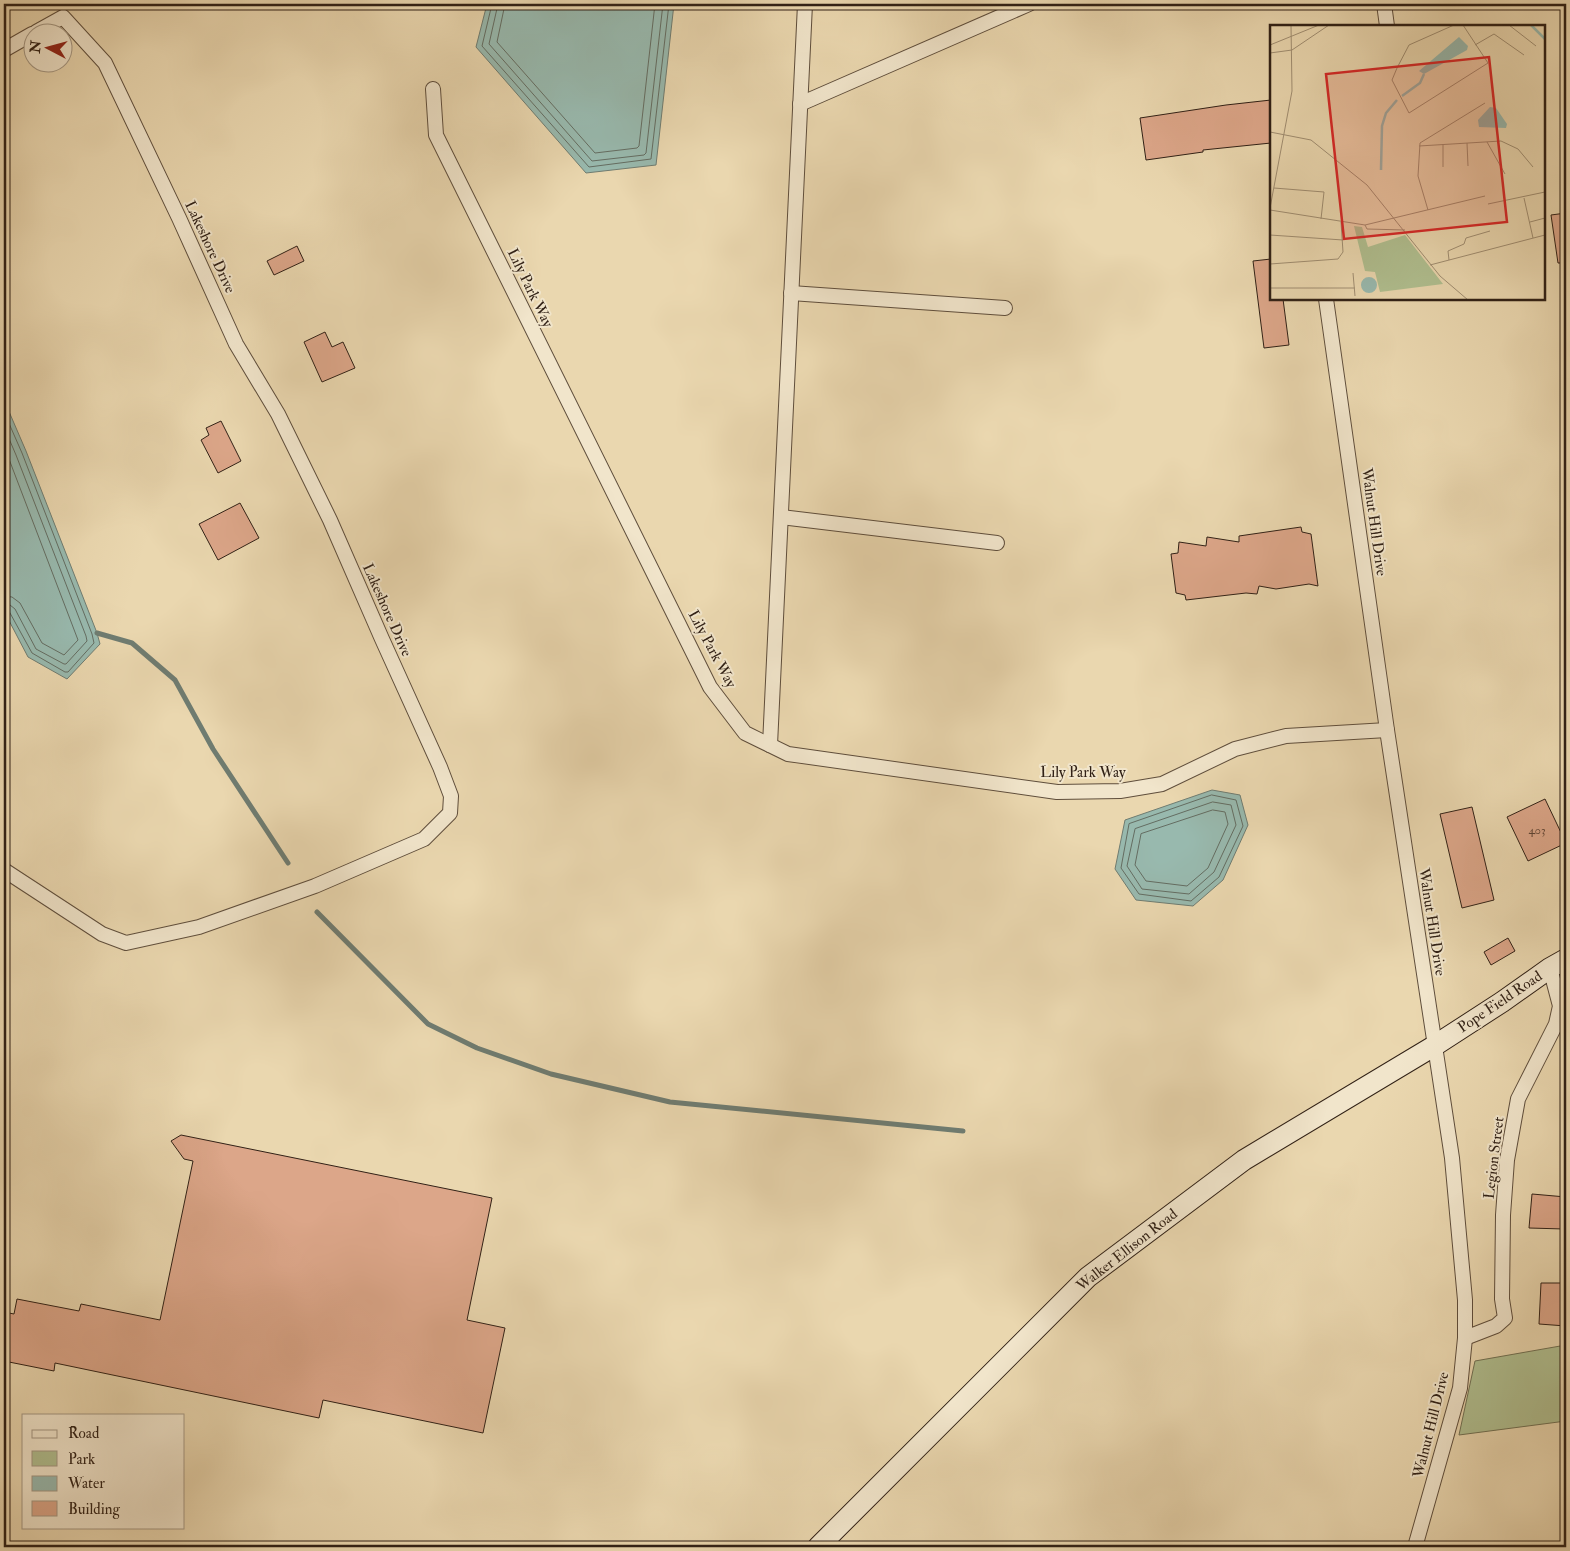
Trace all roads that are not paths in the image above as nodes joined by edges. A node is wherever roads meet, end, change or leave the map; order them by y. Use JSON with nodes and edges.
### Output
{"nodes":[{"id":1,"x":805,"y":4,"type":"edge"},
{"id":2,"x":1029,"y":4,"type":"edge"},
{"id":3,"x":1384,"y":4,"type":"edge"},
{"id":4,"x":55,"y":22,"type":"edge"},
{"id":5,"x":67,"y":22,"type":"edge"},
{"id":6,"x":1387,"y":25,"type":"edge"},
{"id":7,"x":72,"y":28,"type":"edge"},
{"id":8,"x":22,"y":40,"type":"edge"},
{"id":9,"x":4,"y":50,"type":"edge"},
{"id":10,"x":434,"y":89,"type":"dead end"},
{"id":11,"x":800,"y":104,"type":"junction"},
{"id":12,"x":791,"y":293,"type":"junction"},
{"id":13,"x":1326,"y":300,"type":"edge"},
{"id":14,"x":1005,"y":308,"type":"dead end"},
{"id":15,"x":781,"y":517,"type":"junction"},
{"id":16,"x":997,"y":543,"type":"dead end"},
{"id":17,"x":1387,"y":730,"type":"junction"},
{"id":18,"x":770,"y":745,"type":"junction"},
{"id":19,"x":4,"y":870,"type":"edge"},
{"id":20,"x":1558,"y":963,"type":"edge"},
{"id":21,"x":1434,"y":1046,"type":"junction"},
{"id":22,"x":1465,"y":1338,"type":"junction"},
{"id":23,"x":818,"y":1547,"type":"edge"},
{"id":24,"x":1415,"y":1547,"type":"edge"}],
"edges":[{"from":1,"to":11,"type":"street"},
{"from":2,"to":11,"type":"street"},
{"from":3,"to":6,"type":"street"},
{"from":4,"to":5,"type":"street","name":"Lakeshore Drive"},
{"from":7,"to":19,"type":"street","name":"Lakeshore Drive"},
{"from":8,"to":9,"type":"street","name":"Lakeshore Drive"},
{"from":10,"to":18,"type":"street","name":"Lily Park Way"},
{"from":11,"to":12,"type":"street"},
{"from":12,"to":14,"type":"street"},
{"from":12,"to":15,"type":"street"},
{"from":13,"to":17,"type":"street","name":"Walnut Hill Drive"},
{"from":15,"to":16,"type":"street"},
{"from":15,"to":18,"type":"street"},
{"from":17,"to":18,"type":"street","name":"Lily Park Way"},
{"from":17,"to":21,"type":"street","name":"Walnut Hill Drive"},
{"from":20,"to":21,"type":"street","name":"Pope Field Road"},
{"from":20,"to":22,"type":"street","name":"Legion Street"},
{"from":21,"to":22,"type":"street","name":"Walnut Hill Drive"},
{"from":21,"to":23,"type":"street","name":"Walker Ellison Road"},
{"from":22,"to":24,"type":"street","name":"Walnut Hill Drive"}]}
